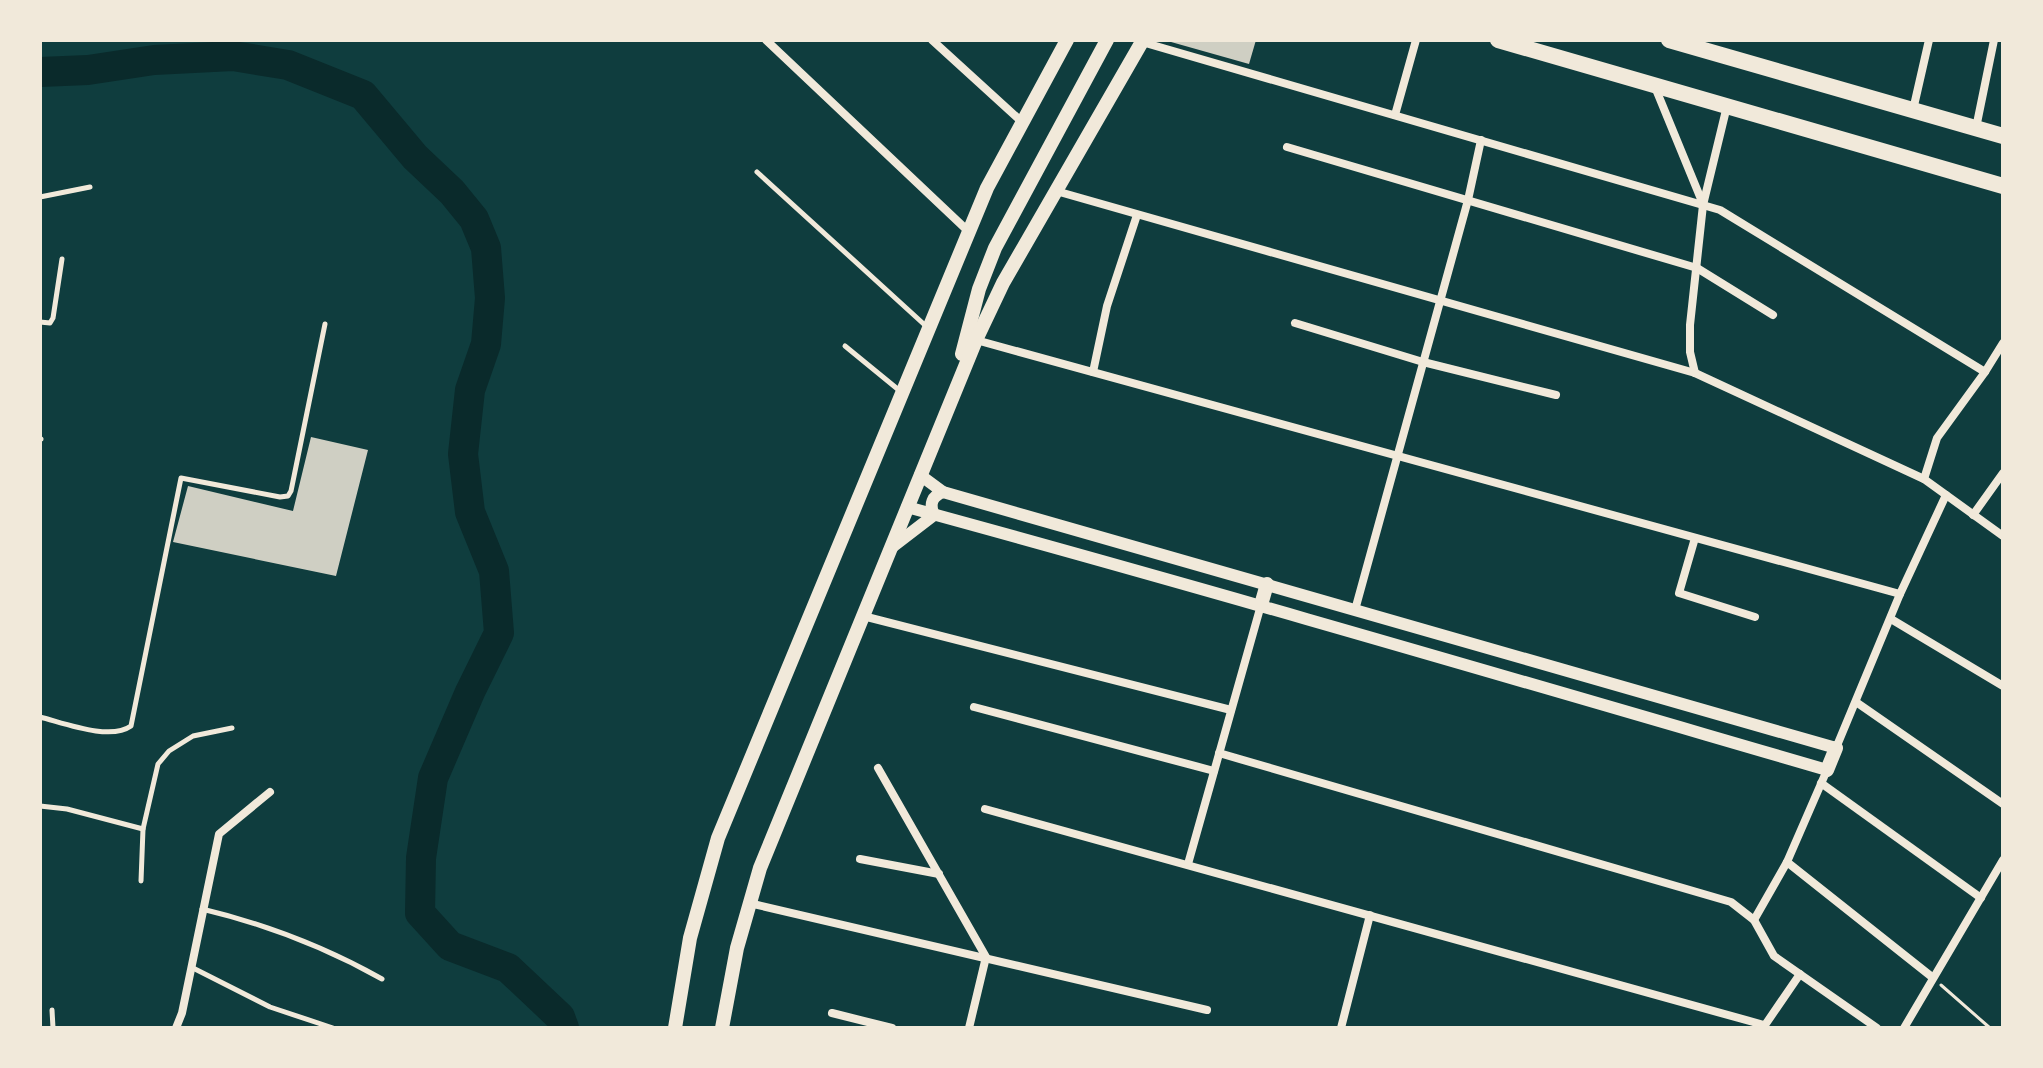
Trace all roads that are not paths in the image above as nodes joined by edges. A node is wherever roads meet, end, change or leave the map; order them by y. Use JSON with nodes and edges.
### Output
{"nodes":[{"id":1,"x":766,"y":40,"type":"edge"},
{"id":2,"x":932,"y":40,"type":"edge"},
{"id":3,"x":1067,"y":40,"type":"edge"},
{"id":4,"x":1107,"y":40,"type":"edge"},
{"id":5,"x":1416,"y":40,"type":"edge"},
{"id":6,"x":1498,"y":40,"type":"edge"},
{"id":7,"x":1669,"y":40,"type":"edge"},
{"id":8,"x":1929,"y":40,"type":"edge"},
{"id":9,"x":1994,"y":40,"type":"edge"},
{"id":10,"x":1143,"y":41,"type":"edge"},
{"id":11,"x":1694,"y":44,"type":"edge"},
{"id":12,"x":1654,"y":85,"type":"junction"},
{"id":13,"x":1727,"y":106,"type":"junction"},
{"id":14,"x":1913,"y":110,"type":"junction"},
{"id":15,"x":1395,"y":115,"type":"junction"},
{"id":16,"x":1022,"y":122,"type":"junction"},
{"id":17,"x":1976,"y":128,"type":"junction"},
{"id":18,"x":2003,"y":136,"type":"edge"},
{"id":19,"x":1481,"y":140,"type":"junction"},
{"id":20,"x":1287,"y":147,"type":"dead end"},
{"id":21,"x":757,"y":172,"type":"dead end"},
{"id":22,"x":2003,"y":186,"type":"edge"},
{"id":23,"x":90,"y":187,"type":"dead end"},
{"id":24,"x":1056,"y":191,"type":"junction"},
{"id":25,"x":40,"y":197,"type":"edge"},
{"id":26,"x":1468,"y":200,"type":"junction"},
{"id":27,"x":1703,"y":205,"type":"junction"},
{"id":28,"x":1137,"y":215,"type":"junction"},
{"id":29,"x":968,"y":231,"type":"junction"},
{"id":30,"x":62,"y":259,"type":"dead end"},
{"id":31,"x":1697,"y":268,"type":"junction"},
{"id":32,"x":1440,"y":301,"type":"junction"},
{"id":33,"x":1773,"y":315,"type":"dead end"},
{"id":34,"x":40,"y":322,"type":"edge"},
{"id":35,"x":1295,"y":323,"type":"dead end"},
{"id":36,"x":325,"y":324,"type":"dead end"},
{"id":37,"x":928,"y":328,"type":"junction"},
{"id":38,"x":976,"y":340,"type":"junction"},
{"id":39,"x":2003,"y":343,"type":"edge"},
{"id":40,"x":845,"y":346,"type":"dead end"},
{"id":41,"x":1423,"y":362,"type":"junction"},
{"id":42,"x":1093,"y":372,"type":"junction"},
{"id":43,"x":1985,"y":372,"type":"junction"},
{"id":44,"x":1695,"y":373,"type":"junction"},
{"id":45,"x":901,"y":392,"type":"junction"},
{"id":46,"x":1556,"y":395,"type":"dead end"},
{"id":47,"x":949,"y":405,"type":"junction"},
{"id":48,"x":1399,"y":456,"type":"junction"},
{"id":49,"x":2003,"y":473,"type":"edge"},
{"id":50,"x":920,"y":475,"type":"junction"},
{"id":51,"x":1924,"y":479,"type":"junction"},
{"id":52,"x":943,"y":492,"type":"junction"},
{"id":53,"x":1946,"y":495,"type":"junction"},
{"id":54,"x":907,"y":507,"type":"junction"},
{"id":55,"x":934,"y":515,"type":"junction"},
{"id":56,"x":1973,"y":515,"type":"junction"},
{"id":57,"x":2003,"y":536,"type":"edge"},
{"id":58,"x":1695,"y":538,"type":"junction"},
{"id":59,"x":891,"y":548,"type":"junction"},
{"id":60,"x":1267,"y":584,"type":"junction"},
{"id":61,"x":1900,"y":594,"type":"junction"},
{"id":62,"x":1261,"y":605,"type":"junction"},
{"id":63,"x":1355,"y":610,"type":"junction"},
{"id":64,"x":863,"y":616,"type":"junction"},
{"id":65,"x":1755,"y":617,"type":"dead end"},
{"id":66,"x":1891,"y":619,"type":"junction"},
{"id":67,"x":2003,"y":686,"type":"edge"},
{"id":68,"x":1856,"y":702,"type":"junction"},
{"id":69,"x":974,"y":707,"type":"dead end"},
{"id":70,"x":1231,"y":710,"type":"junction"},
{"id":71,"x":40,"y":717,"type":"edge"},
{"id":72,"x":232,"y":728,"type":"dead end"},
{"id":73,"x":1836,"y":748,"type":"junction"},
{"id":74,"x":1219,"y":753,"type":"junction"},
{"id":75,"x":878,"y":768,"type":"dead end"},
{"id":76,"x":1214,"y":771,"type":"junction"},
{"id":77,"x":1824,"y":776,"type":"junction"},
{"id":78,"x":270,"y":792,"type":"dead end"},
{"id":79,"x":2003,"y":804,"type":"edge"},
{"id":80,"x":40,"y":806,"type":"edge"},
{"id":81,"x":985,"y":809,"type":"dead end"},
{"id":82,"x":143,"y":829,"type":"junction"},
{"id":83,"x":860,"y":859,"type":"dead end"},
{"id":84,"x":2003,"y":860,"type":"edge"},
{"id":85,"x":1787,"y":862,"type":"junction"},
{"id":86,"x":1188,"y":864,"type":"junction"},
{"id":87,"x":939,"y":874,"type":"junction"},
{"id":88,"x":141,"y":881,"type":"dead end"},
{"id":89,"x":1981,"y":898,"type":"junction"},
{"id":90,"x":749,"y":903,"type":"junction"},
{"id":91,"x":202,"y":909,"type":"junction"},
{"id":92,"x":1370,"y":915,"type":"junction"},
{"id":93,"x":1754,"y":920,"type":"junction"},
{"id":94,"x":986,"y":957,"type":"junction"},
{"id":95,"x":190,"y":967,"type":"junction"},
{"id":96,"x":1800,"y":974,"type":"junction"},
{"id":97,"x":1932,"y":977,"type":"junction"},
{"id":98,"x":382,"y":979,"type":"dead end"},
{"id":99,"x":52,"y":1010,"type":"dead end"},
{"id":100,"x":1207,"y":1010,"type":"dead end"},
{"id":101,"x":832,"y":1013,"type":"dead end"},
{"id":102,"x":178,"y":1027,"type":"edge"},
{"id":103,"x":1764,"y":1027,"type":"edge"},
{"id":104,"x":53,"y":1028,"type":"edge"},
{"id":105,"x":333,"y":1028,"type":"edge"},
{"id":106,"x":675,"y":1028,"type":"edge"},
{"id":107,"x":722,"y":1028,"type":"edge"},
{"id":108,"x":892,"y":1028,"type":"edge"},
{"id":109,"x":969,"y":1028,"type":"edge"},
{"id":110,"x":1341,"y":1028,"type":"edge"},
{"id":111,"x":1877,"y":1028,"type":"edge"},
{"id":112,"x":1904,"y":1028,"type":"edge"}],
"edges":[{"from":1,"to":29,"type":"street"},
{"from":2,"to":16,"type":"street"},
{"from":3,"to":16,"type":"main road"},
{"from":4,"to":47,"type":"main road"},
{"from":5,"to":15,"type":"street"},
{"from":6,"to":12,"type":"highway"},
{"from":7,"to":11,"type":"highway"},
{"from":8,"to":14,"type":"street"},
{"from":9,"to":17,"type":"street"},
{"from":10,"to":15,"type":"street"},
{"from":10,"to":24,"type":"main road"},
{"from":11,"to":14,"type":"highway"},
{"from":12,"to":13,"type":"highway"},
{"from":12,"to":27,"type":"street"},
{"from":13,"to":22,"type":"highway"},
{"from":13,"to":27,"type":"street"},
{"from":14,"to":17,"type":"highway"},
{"from":15,"to":19,"type":"street"},
{"from":16,"to":29,"type":"main road"},
{"from":17,"to":18,"type":"highway"},
{"from":19,"to":26,"type":"street"},
{"from":19,"to":27,"type":"street"},
{"from":20,"to":26,"type":"street"},
{"from":21,"to":37,"type":"lane"},
{"from":23,"to":25,"type":"lane"},
{"from":24,"to":28,"type":"street"},
{"from":24,"to":38,"type":"main road"},
{"from":26,"to":31,"type":"street"},
{"from":26,"to":32,"type":"street"},
{"from":27,"to":31,"type":"street"},
{"from":27,"to":43,"type":"street"},
{"from":28,"to":32,"type":"street"},
{"from":28,"to":42,"type":"street"},
{"from":29,"to":37,"type":"main road"},
{"from":30,"to":34,"type":"lane"},
{"from":31,"to":33,"type":"street"},
{"from":31,"to":44,"type":"street"},
{"from":32,"to":41,"type":"street"},
{"from":32,"to":44,"type":"street"},
{"from":35,"to":41,"type":"street"},
{"from":36,"to":71,"type":"lane"},
{"from":37,"to":45,"type":"main road"},
{"from":38,"to":42,"type":"street"},
{"from":38,"to":47,"type":"main road"},
{"from":39,"to":43,"type":"street"},
{"from":40,"to":45,"type":"lane"},
{"from":41,"to":46,"type":"street"},
{"from":41,"to":48,"type":"street"},
{"from":42,"to":48,"type":"street"},
{"from":43,"to":51,"type":"street"},
{"from":44,"to":51,"type":"street"},
{"from":45,"to":106,"type":"main road"},
{"from":47,"to":50,"type":"main road"},
{"from":48,"to":58,"type":"street"},
{"from":48,"to":63,"type":"street"},
{"from":49,"to":56,"type":"street"},
{"from":50,"to":52,"type":"street"},
{"from":50,"to":54,"type":"main road"},
{"from":51,"to":53,"type":"street"},
{"from":52,"to":55,"type":"street"},
{"from":52,"to":60,"type":"street"},
{"from":53,"to":56,"type":"street"},
{"from":53,"to":61,"type":"street"},
{"from":54,"to":55,"type":"street"},
{"from":54,"to":59,"type":"main road"},
{"from":55,"to":59,"type":"street"},
{"from":55,"to":62,"type":"street"},
{"from":56,"to":57,"type":"street"},
{"from":58,"to":61,"type":"street"},
{"from":58,"to":65,"type":"street"},
{"from":59,"to":64,"type":"main road"},
{"from":60,"to":62,"type":"main road"},
{"from":60,"to":63,"type":"street"},
{"from":61,"to":66,"type":"street"},
{"from":62,"to":70,"type":"street"},
{"from":62,"to":77,"type":"street"},
{"from":63,"to":73,"type":"street"},
{"from":64,"to":70,"type":"street"},
{"from":64,"to":90,"type":"main road"},
{"from":66,"to":67,"type":"street"},
{"from":66,"to":68,"type":"street"},
{"from":68,"to":73,"type":"street"},
{"from":68,"to":79,"type":"street"},
{"from":69,"to":76,"type":"street"},
{"from":70,"to":74,"type":"street"},
{"from":72,"to":82,"type":"lane"},
{"from":73,"to":77,"type":"main road"},
{"from":74,"to":76,"type":"street"},
{"from":74,"to":93,"type":"street"},
{"from":75,"to":87,"type":"street"},
{"from":76,"to":86,"type":"street"},
{"from":77,"to":85,"type":"street"},
{"from":77,"to":89,"type":"street"},
{"from":78,"to":91,"type":"street"},
{"from":80,"to":82,"type":"lane"},
{"from":81,"to":86,"type":"street"},
{"from":82,"to":88,"type":"lane"},
{"from":83,"to":87,"type":"street"},
{"from":84,"to":89,"type":"street"},
{"from":85,"to":93,"type":"street"},
{"from":85,"to":97,"type":"street"},
{"from":86,"to":92,"type":"street"},
{"from":87,"to":94,"type":"street"},
{"from":89,"to":97,"type":"street"},
{"from":90,"to":94,"type":"street"},
{"from":90,"to":107,"type":"main road"},
{"from":91,"to":95,"type":"street"},
{"from":91,"to":98,"type":"lane"},
{"from":92,"to":103,"type":"street"},
{"from":92,"to":110,"type":"street"},
{"from":93,"to":96,"type":"street"},
{"from":94,"to":100,"type":"street"},
{"from":94,"to":109,"type":"street"},
{"from":95,"to":102,"type":"street"},
{"from":95,"to":105,"type":"lane"},
{"from":96,"to":103,"type":"street"},
{"from":96,"to":111,"type":"street"},
{"from":97,"to":112,"type":"street"},
{"from":99,"to":104,"type":"lane"},
{"from":101,"to":108,"type":"street"}]}
